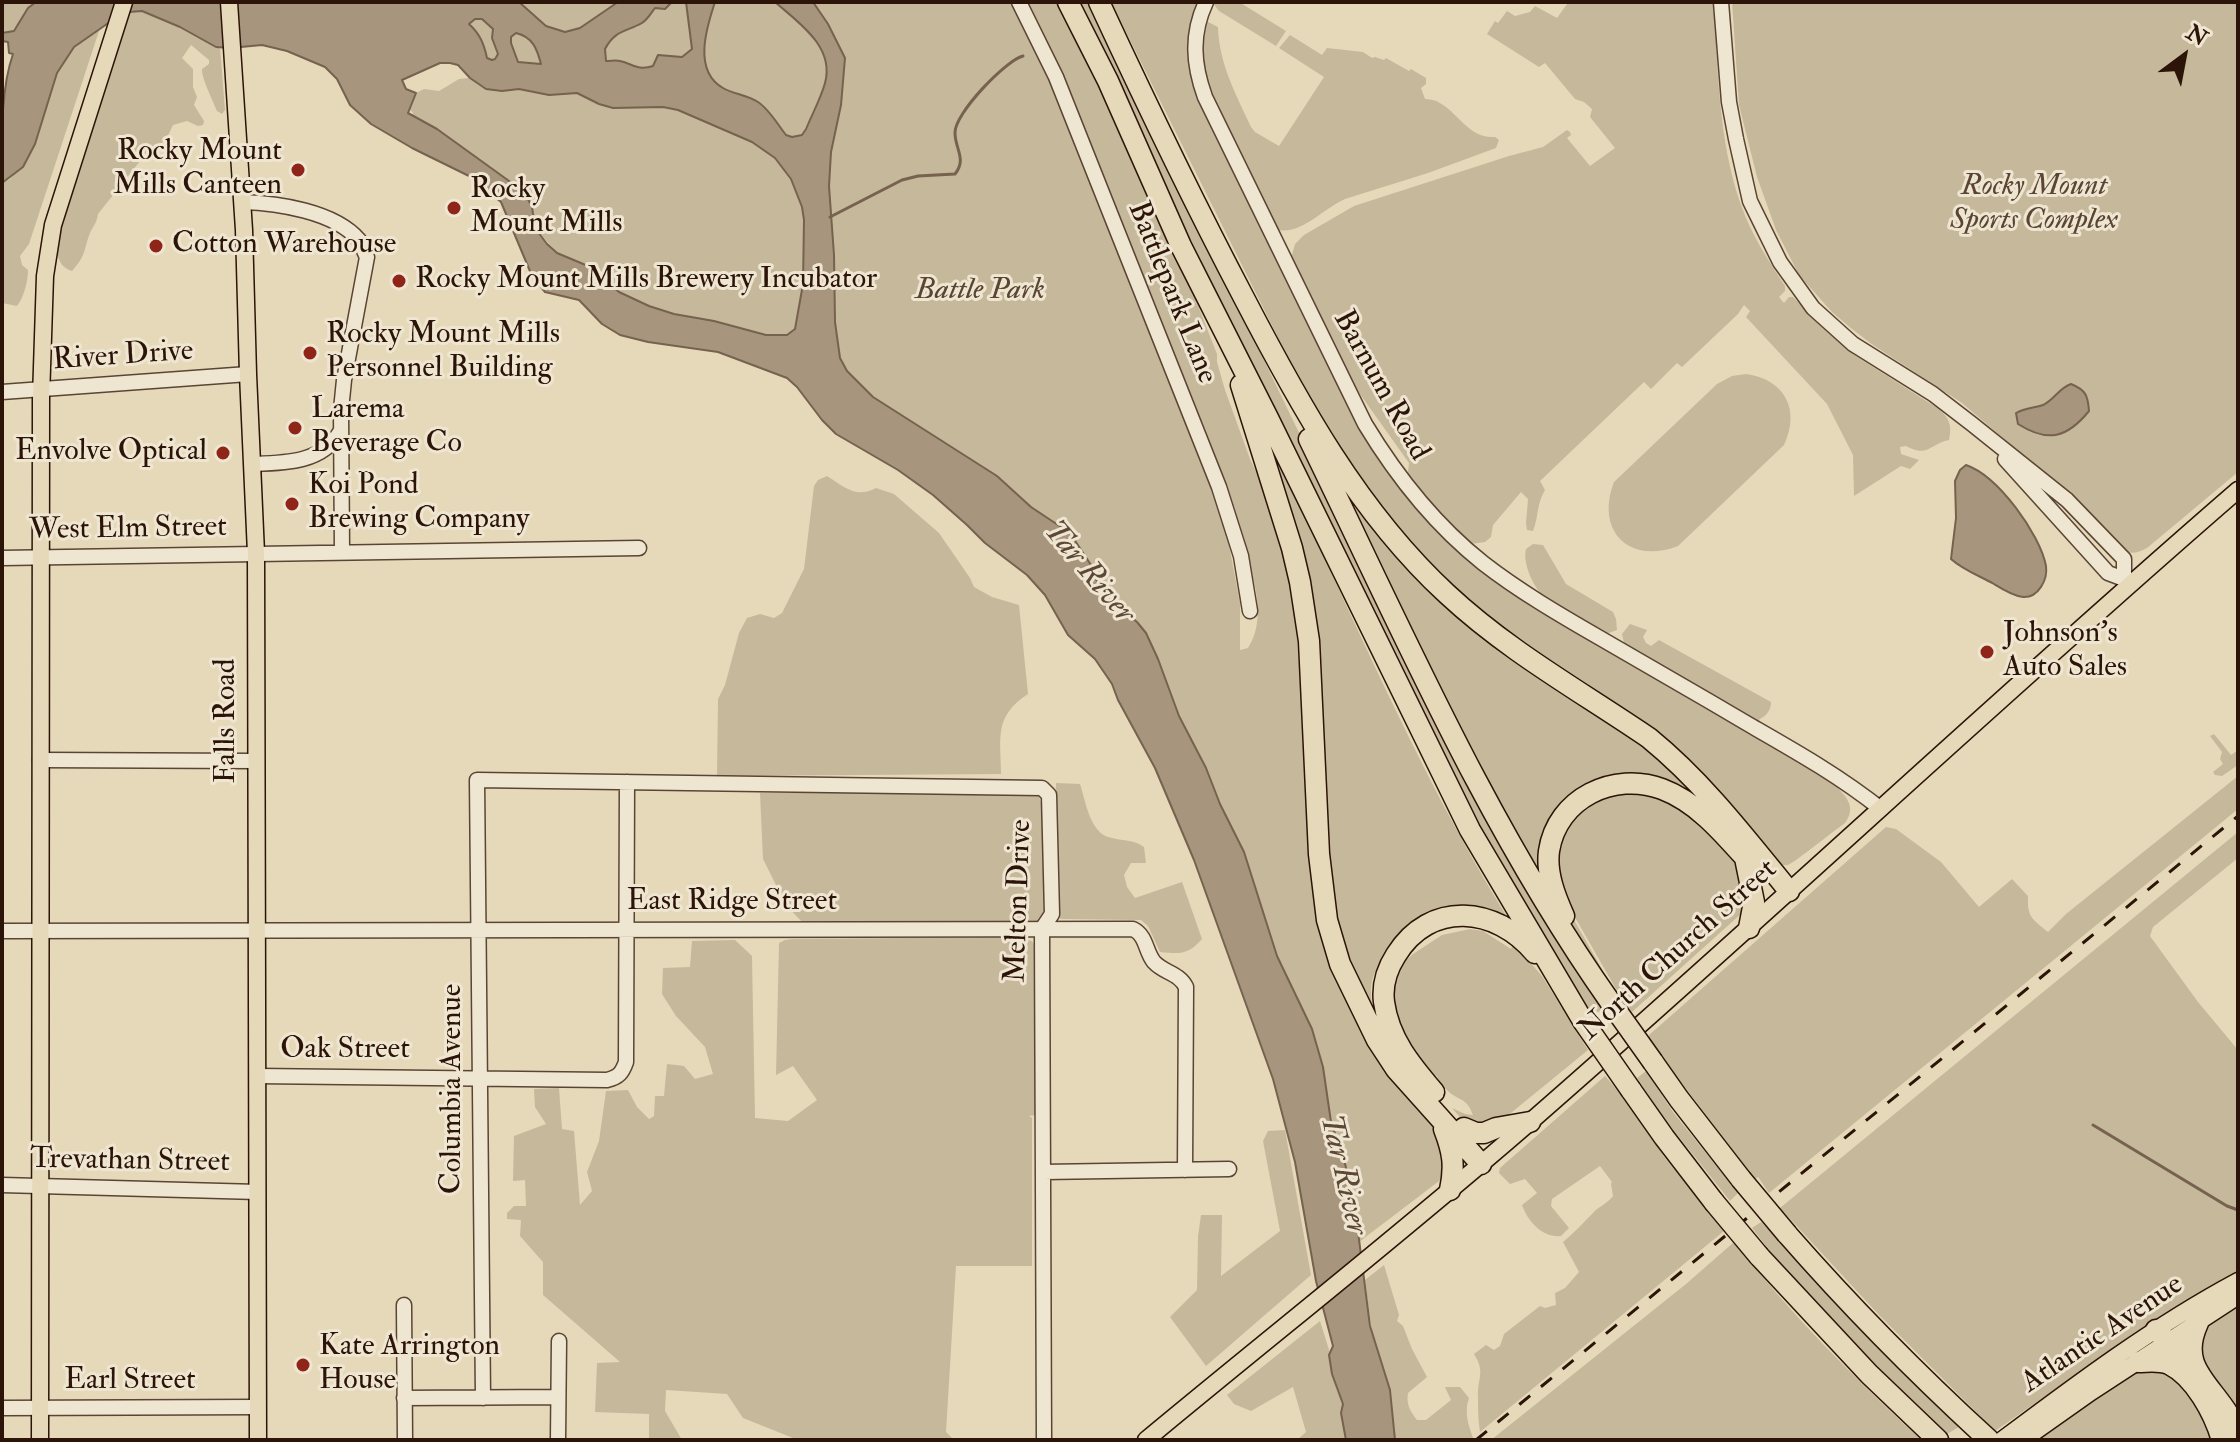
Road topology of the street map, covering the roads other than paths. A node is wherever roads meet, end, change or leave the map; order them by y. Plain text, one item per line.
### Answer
1 (124, 2) edge
2 (229, 2) edge
3 (1019, 2) edge
4 (1068, 2) edge
5 (1099, 2) edge
6 (1206, 2) edge
7 (1721, 2) edge
8 (242, 202) junction
9 (1223, 328) junction
10 (1271, 351) junction
11 (248, 374) junction
12 (41, 388) junction
13 (2, 392) edge
14 (340, 432) junction
15 (252, 464) junction
16 (2238, 490) edge
17 (639, 548) dead end
18 (342, 552) junction
19 (256, 553) junction
20 (41, 557) junction
21 (2, 558) edge
22 (2127, 581) junction
23 (1250, 611) dead end
24 (40, 760) junction
25 (256, 761) junction
26 (477, 780) joint
27 (627, 782) junction
28 (1881, 809) junction
29 (1745, 858) junction
30 (1785, 894) junction
31 (1749, 928) junction
32 (1042, 929) junction
33 (257, 930) junction
34 (479, 930) junction
35 (625, 930) junction
36 (2, 931) edge
37 (41, 931) junction
38 (1583, 964) junction
39 (1580, 1016) junction
40 (257, 1076) junction
41 (480, 1078) junction
42 (1439, 1118) junction
43 (1530, 1122) junction
44 (1464, 1128) junction
45 (1484, 1160) junction
46 (1229, 1169) dead end
47 (1185, 1170) junction
48 (1044, 1172) junction
49 (2, 1185) edge
50 (39, 1186) junction
51 (1450, 1190) junction
52 (258, 1192) junction
53 (2238, 1281) edge
54 (2238, 1296) edge
55 (404, 1305) dead end
56 (2198, 1323) junction
57 (2162, 1336) junction
58 (559, 1341) dead end
59 (2138, 1362) junction
60 (2196, 1370) junction
61 (558, 1397) junction
62 (404, 1398) junction
63 (483, 1398) junction
64 (258, 1407) junction
65 (2, 1408) edge
66 (39, 1408) junction
67 (2238, 1435) edge
68 (1937, 1439) edge
69 (40, 1440) edge
70 (258, 1440) edge
71 (405, 1440) edge
72 (558, 1440) edge
73 (1044, 1440) edge
74 (1146, 1440) edge
75 (1989, 1440) edge
76 (2002, 1440) edge
77 (2023, 1440) edge
78 (2222, 1440) edge

1 - 12 main road
2 - 8 main road, Falls Road
3 - 23 street, Battlepark Lane
4 - 9 highway
5 - 10 highway
6 - 28 street, Barnum Road
7 - 22 street
8 - 11 main road, Falls Road
8 - 14 street
9 - 39 highway
9 - 42 highway
10 - 30 highway
10 - 38 highway
11 - 12 street, River Drive
11 - 15 main road, Falls Road
12 - 13 street, River Drive
12 - 20 main road
14 - 15 street
14 - 18 street
15 - 19 main road, Falls Road
16 - 22 main road, North Church Street
17 - 18 street, West Elm Street
18 - 19 street, West Elm Street
19 - 20 street, West Elm Street
19 - 25 main road, Falls Road
20 - 21 street, West Elm Street
20 - 24 main road
22 - 28 main road, North Church Street
24 - 25 street
24 - 37 main road
25 - 33 main road, Falls Road
26 - 27 street, Melton Drive
26 - 34 street, Columbia Avenue
27 - 32 street, Melton Drive
27 - 35 street
28 - 30 main road, North Church Street
29 - 30 highway
29 - 31 highway
29 - 38 highway
30 - 31 main road, North Church Street
31 - 43 main road, North Church Street
32 - 35 street, East Ridge Street
32 - 47 street, East Ridge Street
32 - 48 street, Melton Drive
33 - 34 street, East Ridge Street
33 - 37 street, East Ridge Street
33 - 40 main road, Falls Road
34 - 35 street, East Ridge Street
34 - 41 street, Columbia Avenue
35 - 41 street, Oak Street
36 - 37 street, East Ridge Street
37 - 50 main road
38 - 75 highway, bridge
39 - 44 highway
39 - 68 highway, bridge
40 - 41 street, Oak Street
40 - 52 main road, Falls Road
41 - 63 street, Columbia Avenue
42 - 45 highway
42 - 51 highway
43 - 44 highway
43 - 45 main road, North Church Street
44 - 45 highway
45 - 51 main road, North Church Street
46 - 47 street
47 - 48 street
48 - 73 street, Melton Drive
49 - 50 street, Trevathan Street
50 - 52 street, Trevathan Street
50 - 66 main road
51 - 74 main road, North Church Street
52 - 64 main road, Falls Road
53 - 57 main road, Atlantic Avenue
54 - 56 main road, Atlantic Avenue
55 - 62 street
56 - 57 main road, Atlantic Avenue
56 - 60 highway
57 - 59 main road, Atlantic Avenue
57 - 60 highway
57 - 76 main road, Atlantic Avenue
58 - 61 street
59 - 77 main road, Atlantic Avenue
59 - 78 highway
60 - 67 highway
61 - 63 street
61 - 72 street
62 - 63 street
62 - 71 street
64 - 66 street, Earl Street
64 - 70 main road, Falls Road
65 - 66 street, Earl Street
66 - 69 main road

